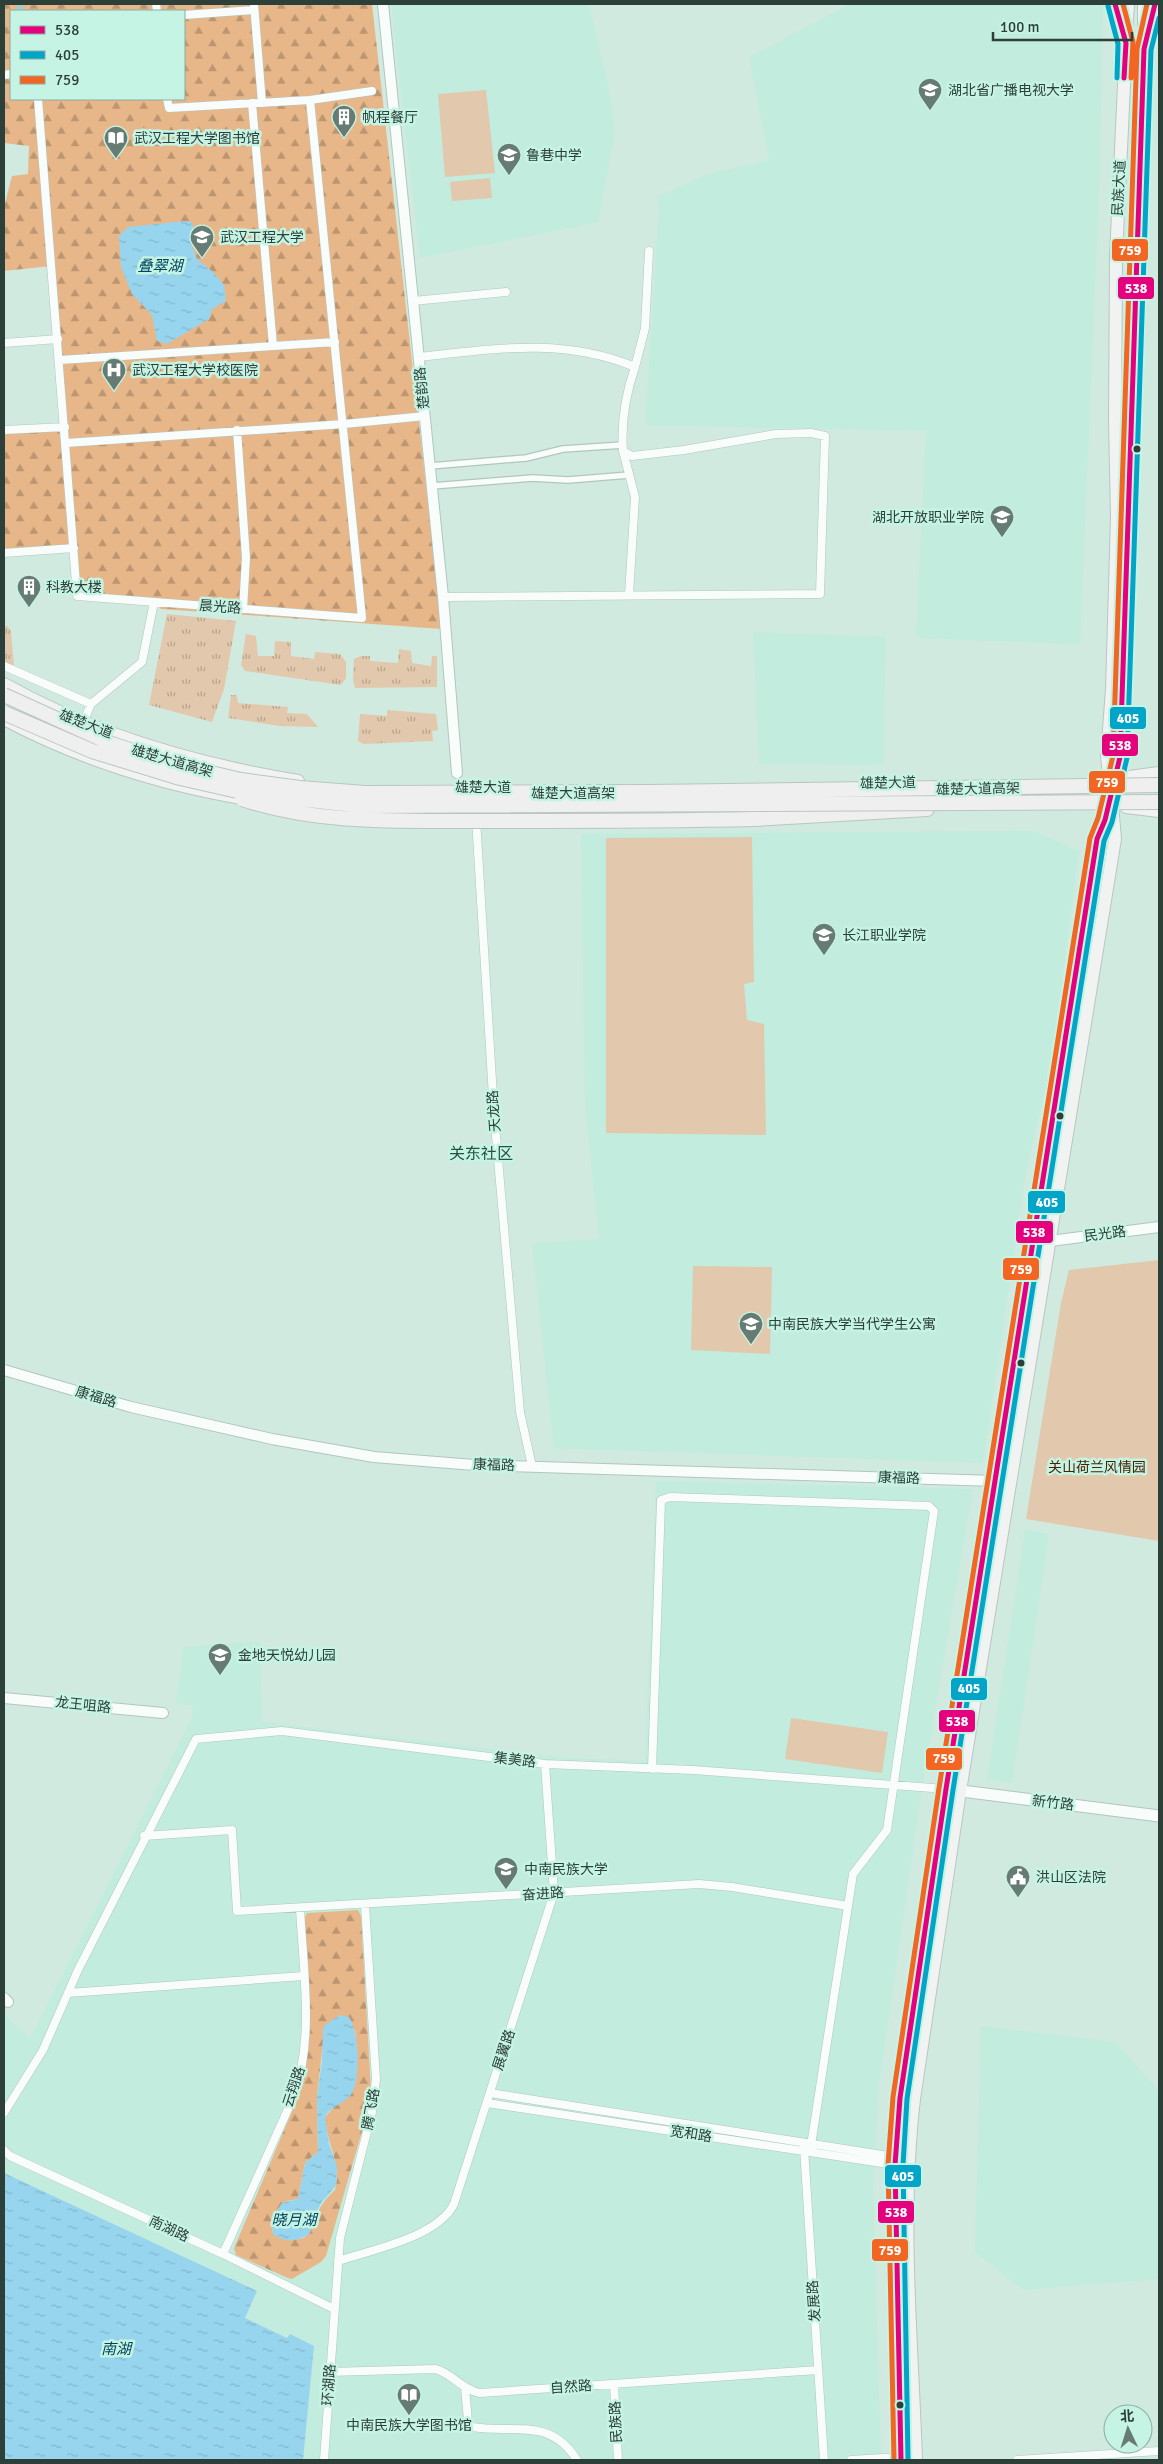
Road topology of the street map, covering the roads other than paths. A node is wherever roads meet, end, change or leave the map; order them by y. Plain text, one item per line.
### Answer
1 (383, 4) edge
2 (1115, 4) edge
3 (1128, 4) edge
4 (1144, 4) edge
5 (1155, 4) edge
6 (254, 7) edge
7 (185, 15) edge
8 (1126, 43) junction
9 (1144, 49) junction
10 (372, 92) dead end
11 (38, 100) edge
12 (168, 100) edge
13 (310, 100) junction
14 (252, 103) junction
15 (262, 103) junction
16 (649, 251) dead end
17 (506, 292) dead end
18 (413, 301) junction
19 (58, 339) junction
20 (335, 342) junction
21 (4, 343) edge
22 (273, 346) junction
23 (419, 357) junction
24 (60, 360) junction
25 (635, 367) junction
26 (425, 416) junction
27 (344, 424) junction
28 (65, 427) junction
29 (4, 430) edge
30 (237, 430) junction
31 (66, 443) junction
32 (623, 448) junction
33 (430, 466) junction
34 (629, 475) junction
35 (432, 486) junction
36 (74, 548) junction
37 (4, 553) edge
38 (629, 595) junction
39 (443, 597) junction
40 (154, 602) junction
41 (243, 609) junction
42 (4, 666) edge
43 (4, 684) edge
44 (4, 695) edge
45 (91, 704) junction
46 (4, 713) edge
47 (67, 716) junction
48 (85, 718) dead end
49 (4, 719) edge
50 (54, 743) junction
51 (457, 773) dead end
52 (1159, 773) edge
53 (180, 778) junction
54 (1112, 780) junction
55 (1159, 785) edge
56 (1111, 802) junction
57 (1159, 802) edge
58 (927, 810) junction
59 (1159, 810) edge
60 (476, 813) junction
61 (1159, 1228) edge
62 (1050, 1241) junction
63 (4, 1370) edge
64 (532, 1466) junction
65 (996, 1481) junction
66 (4, 1698) edge
67 (163, 1713) dead end
68 (545, 1764) junction
69 (652, 1769) junction
70 (893, 1785) junction
71 (946, 1789) junction
72 (960, 1791) junction
73 (1159, 1816) edge
74 (144, 1836) junction
75 (554, 1893) junction
76 (365, 1905) junction
77 (848, 1906) junction
78 (300, 1908) junction
79 (304, 1976) junction
80 (68, 1993) junction
81 (490, 2093) junction
82 (487, 2103) junction
83 (4, 2113) edge
84 (808, 2147) junction
85 (4, 2150) edge
86 (895, 2161) junction
87 (224, 2254) junction
88 (338, 2261) junction
89 (334, 2309) junction
90 (818, 2370) junction
91 (329, 2372) junction
92 (614, 2384) junction
93 (465, 2388) junction
94 (1159, 2451) edge
95 (901, 2458) edge
96 (916, 2458) edge
97 (324, 2460) edge
98 (577, 2460) edge
99 (618, 2460) edge
100 (824, 2460) edge
101 (851, 2460) edge
102 (1017, 2460) edge

1 - 18 street, 楚韵路
2 - 8 main road, 民族大道
3 - 8 main road
4 - 9 main road
5 - 9 main road, 民族大道
6 - 7 street
6 - 15 street
8 - 54 main road, 民族大道
9 - 54 main road, 民族大道
10 - 13 street
11 - 19 street
12 - 14 street
13 - 15 street
13 - 20 street
14 - 15 street
14 - 22 street
16 - 25 street
17 - 18 street
18 - 23 street, 楚韵路
19 - 21 street
19 - 24 street
20 - 22 street
20 - 27 street
22 - 24 street
23 - 25 street
23 - 26 street, 楚韵路
24 - 28 street
25 - 32 street
26 - 27 street
26 - 33 street, 楚韵路
27 - 30 street
27 - 41 street, 晨光路
28 - 29 street
28 - 31 street
30 - 31 street
30 - 41 street
31 - 36 street
32 - 33 street
32 - 34 street
32 - 38 street
33 - 35 street, 楚韵路
34 - 35 street
34 - 38 street
35 - 39 street, 楚韵路
36 - 37 street
36 - 40 street, 晨光路
38 - 39 street
39 - 51 street, 楚韵路
40 - 41 street, 晨光路
40 - 45 street
42 - 45 street
43 - 47 main road, 雄楚大道
44 - 55 highway, 雄楚大道高架, bridge
45 - 48 street
46 - 53 highway, 雄楚大道高架, bridge
47 - 50 main road
47 - 54 main road, 雄楚大道
49 - 50 main road, 雄楚大道
50 - 60 main road, 雄楚大道
52 - 54 main road, 雄楚大道
53 - 57 highway, 雄楚大道高架, bridge
53 - 58 highway, bridge
54 - 56 main road, 民族大道
56 - 58 main road, 雄楚大道
56 - 59 main road, 雄楚大道
56 - 62 main road, 民族大道
56 - 65 main road, 民族大道
58 - 60 main road, 雄楚大道
60 - 64 street, 天龙路
61 - 62 street, 民光路
62 - 72 main road, 民族大道
63 - 64 street, 康福路
64 - 65 street, 康福路
65 - 71 main road, 民族大道
66 - 67 street, 龙王咀路
68 - 69 street, 集美路
68 - 74 street, 集美路
68 - 75 street, 展翼路
69 - 70 street, 集美路
69 - 70 street, 发展路
70 - 71 street, 集美路
70 - 77 street, 发展路
71 - 72 main road, 新竹路
71 - 86 main road, 民族大道
72 - 73 main road, 新竹路
72 - 96 main road, 民族大道
74 - 78 street, 奋进路
74 - 80 street
75 - 76 street, 奋进路
75 - 77 street, 奋进路
75 - 81 street, 展翼路
76 - 78 street, 奋进路
76 - 88 street, 腾飞路
77 - 84 street, 发展路
78 - 79 street, 云翔路
79 - 80 street
79 - 87 street, 云翔路
80 - 83 street
81 - 82 street, 展翼路
81 - 84 street, 宽和路
82 - 84 street, 宽和路
82 - 88 street, 展翼路
84 - 86 street, 宽和路
84 - 90 street, 发展路
85 - 87 street, 南湖路
86 - 95 main road, 民族大道
87 - 89 street, 南湖路
88 - 89 street, 腾飞路
89 - 91 street, 环湖路
90 - 92 street, 自然路
90 - 100 street, 发展路
91 - 93 street, 自然路
91 - 97 street, 环湖路
92 - 93 street, 自然路
92 - 99 street, 民族路
93 - 98 street
94 - 102 street
95 - 96 street
95 - 101 street

